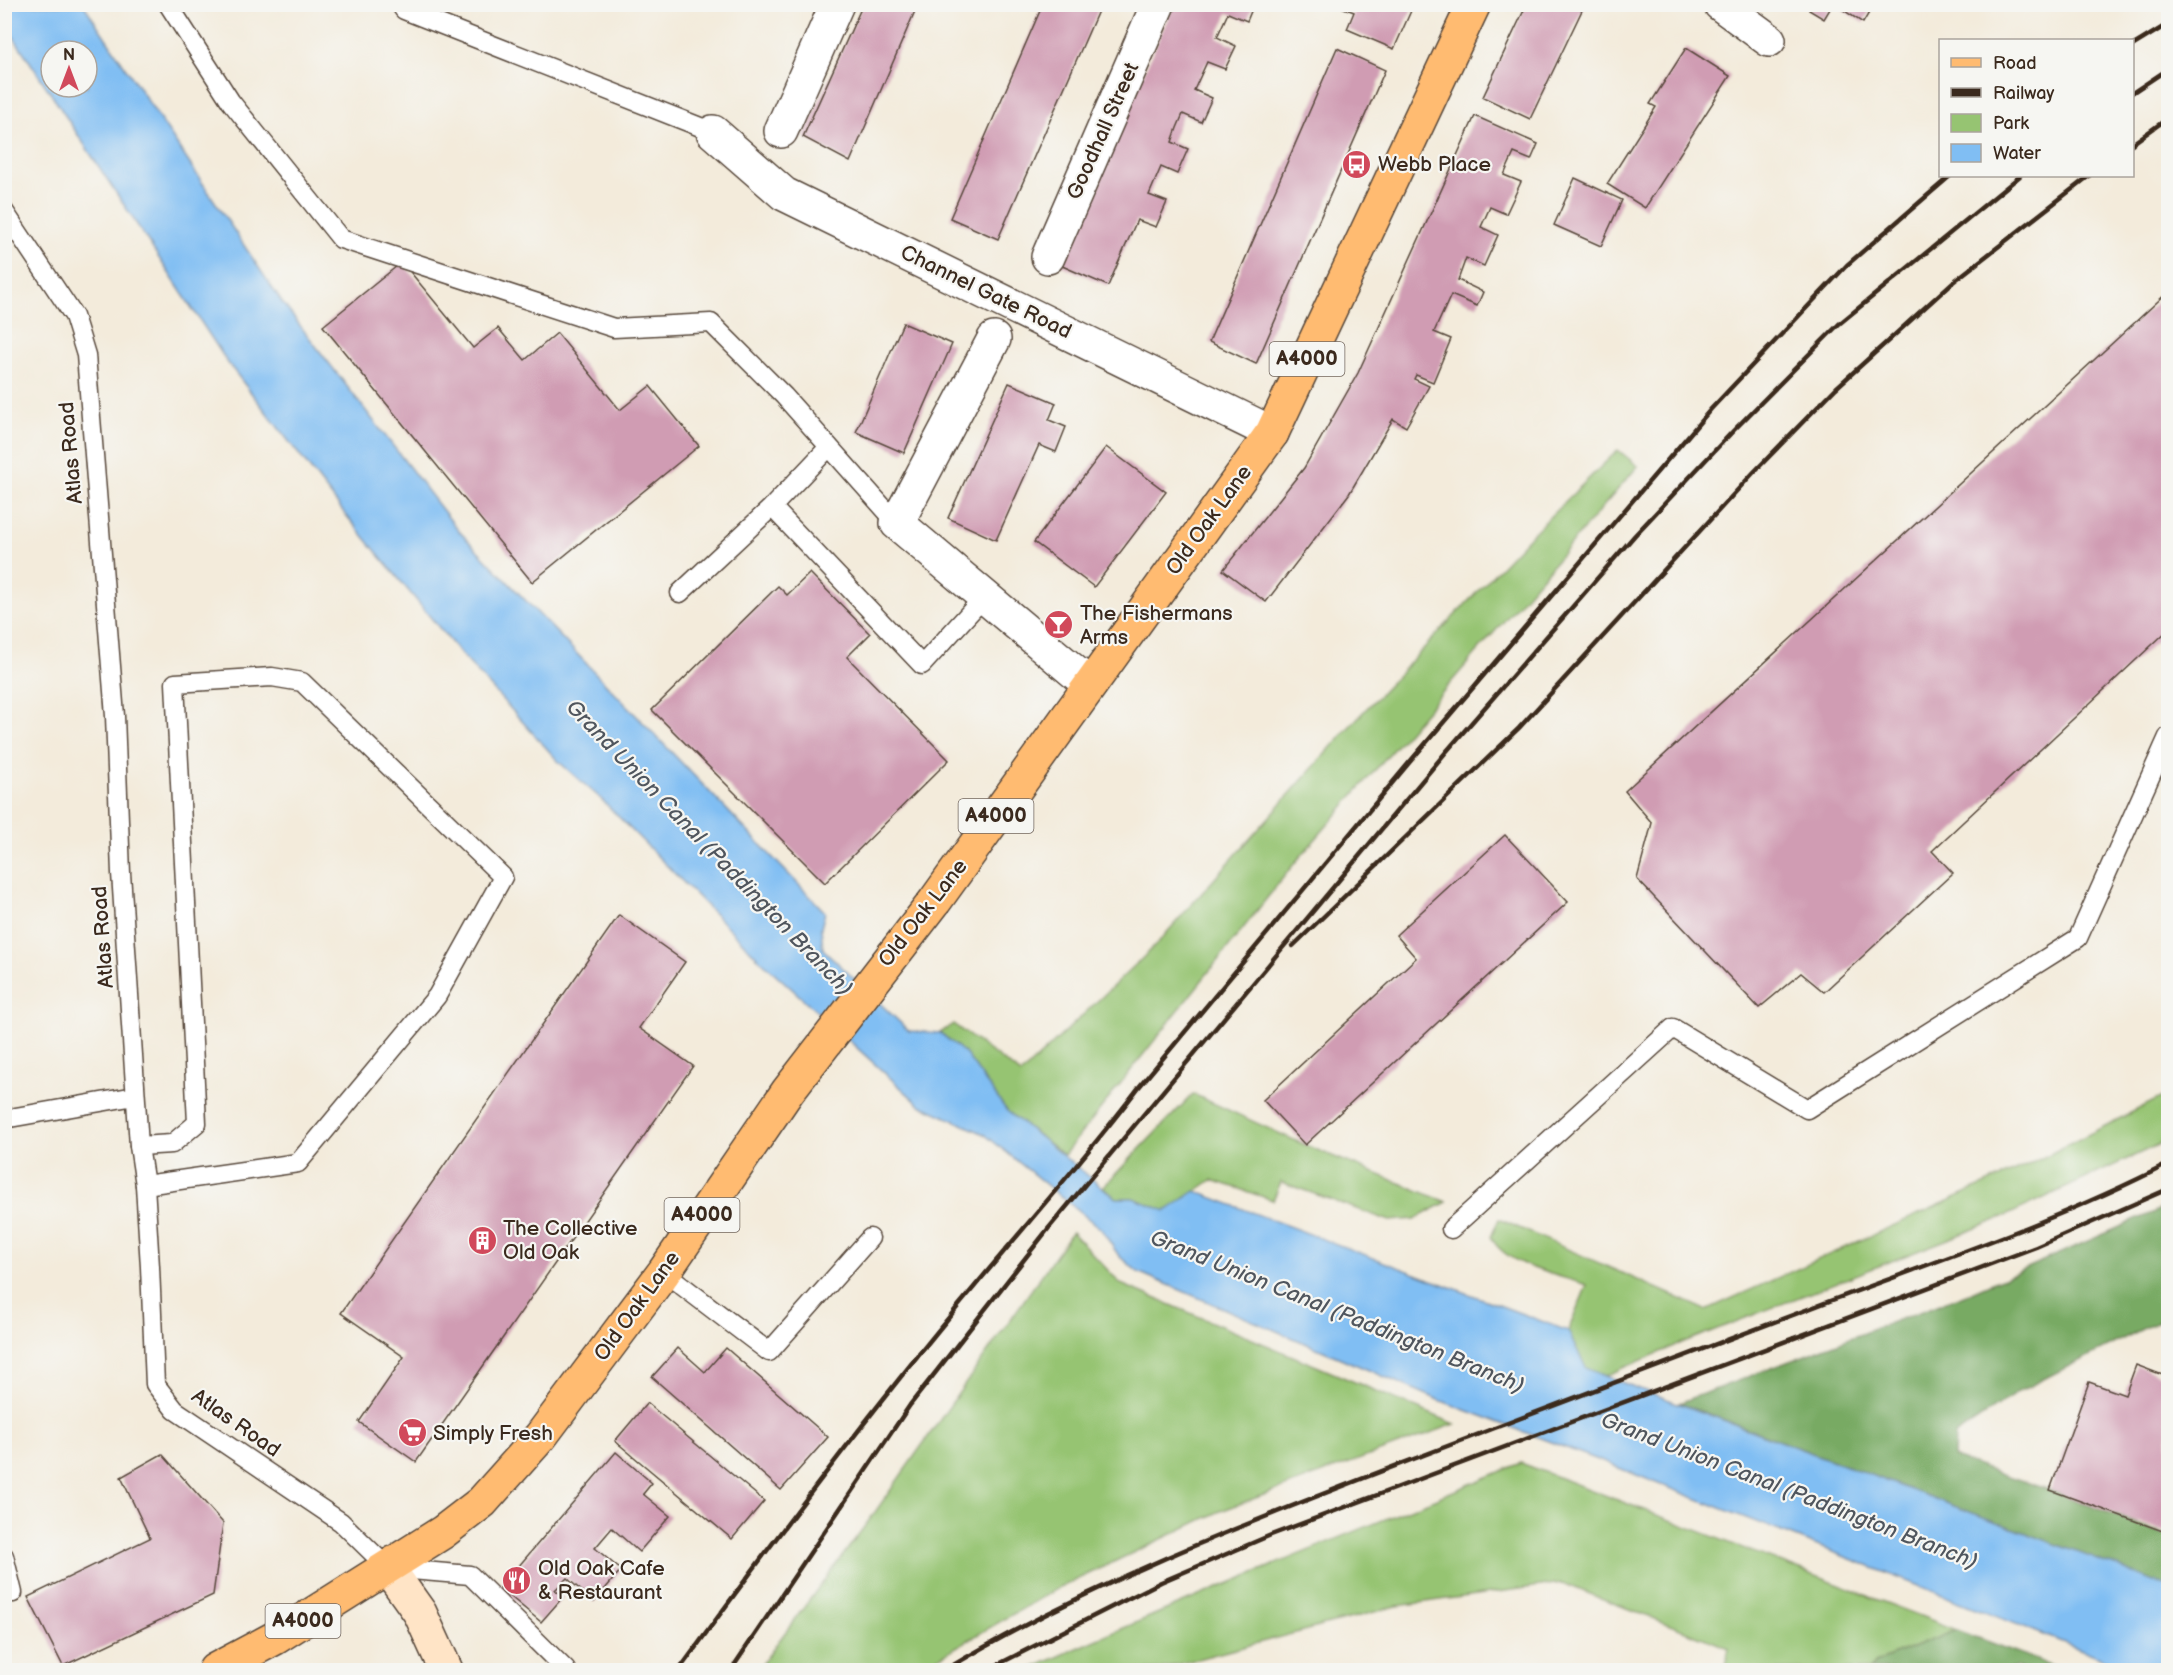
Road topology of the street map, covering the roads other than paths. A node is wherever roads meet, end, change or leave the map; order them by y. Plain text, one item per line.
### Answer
1 (168, 4) edge
2 (400, 4) edge
3 (837, 4) edge
4 (1158, 4) edge
5 (1474, 4) edge
6 (1720, 4) edge
7 (1770, 40) dead end
8 (781, 131) dead end
9 (713, 132) joint
10 (4, 211) edge
11 (1047, 257) dead end
12 (994, 339) dead end
13 (1272, 433) junction
14 (829, 447) junction
15 (772, 507) junction
16 (897, 523) junction
17 (680, 593) dead end
18 (985, 597) junction
19 (1090, 685) junction
20 (2169, 737) edge
21 (135, 1096) junction
22 (4, 1119) edge
23 (139, 1146) junction
24 (145, 1185) junction
25 (1451, 1229) dead end
26 (870, 1238) dead end
27 (664, 1272) junction
28 (4, 1556) edge
29 (388, 1568) junction
30 (13, 1593) dead end
31 (215, 1671) edge
32 (446, 1671) edge
33 (566, 1671) edge

1 - 14 lane
2 - 9 lane
3 - 8 street
4 - 11 street, Goodhall Street
5 - 13 main road, Old Oak Lane / A4000
6 - 7 street
9 - 13 street, Channel Gate Road
10 - 21 lane, Atlas Road
12 - 16 street
13 - 19 main road, Old Oak Lane / A4000
14 - 15 lane
14 - 16 lane
15 - 17 lane
15 - 18 lane
16 - 18 street
18 - 19 street
19 - 27 main road, Old Oak Lane / A4000
20 - 25 lane
21 - 22 lane
21 - 23 lane, Atlas Road
23 - 24 lane, Atlas Road
23 - 24 lane
24 - 29 lane, Atlas Road
26 - 27 lane
27 - 29 main road, Old Oak Lane / A4000
28 - 30 lane
29 - 31 main road, A4000
29 - 32 street
29 - 33 lane

